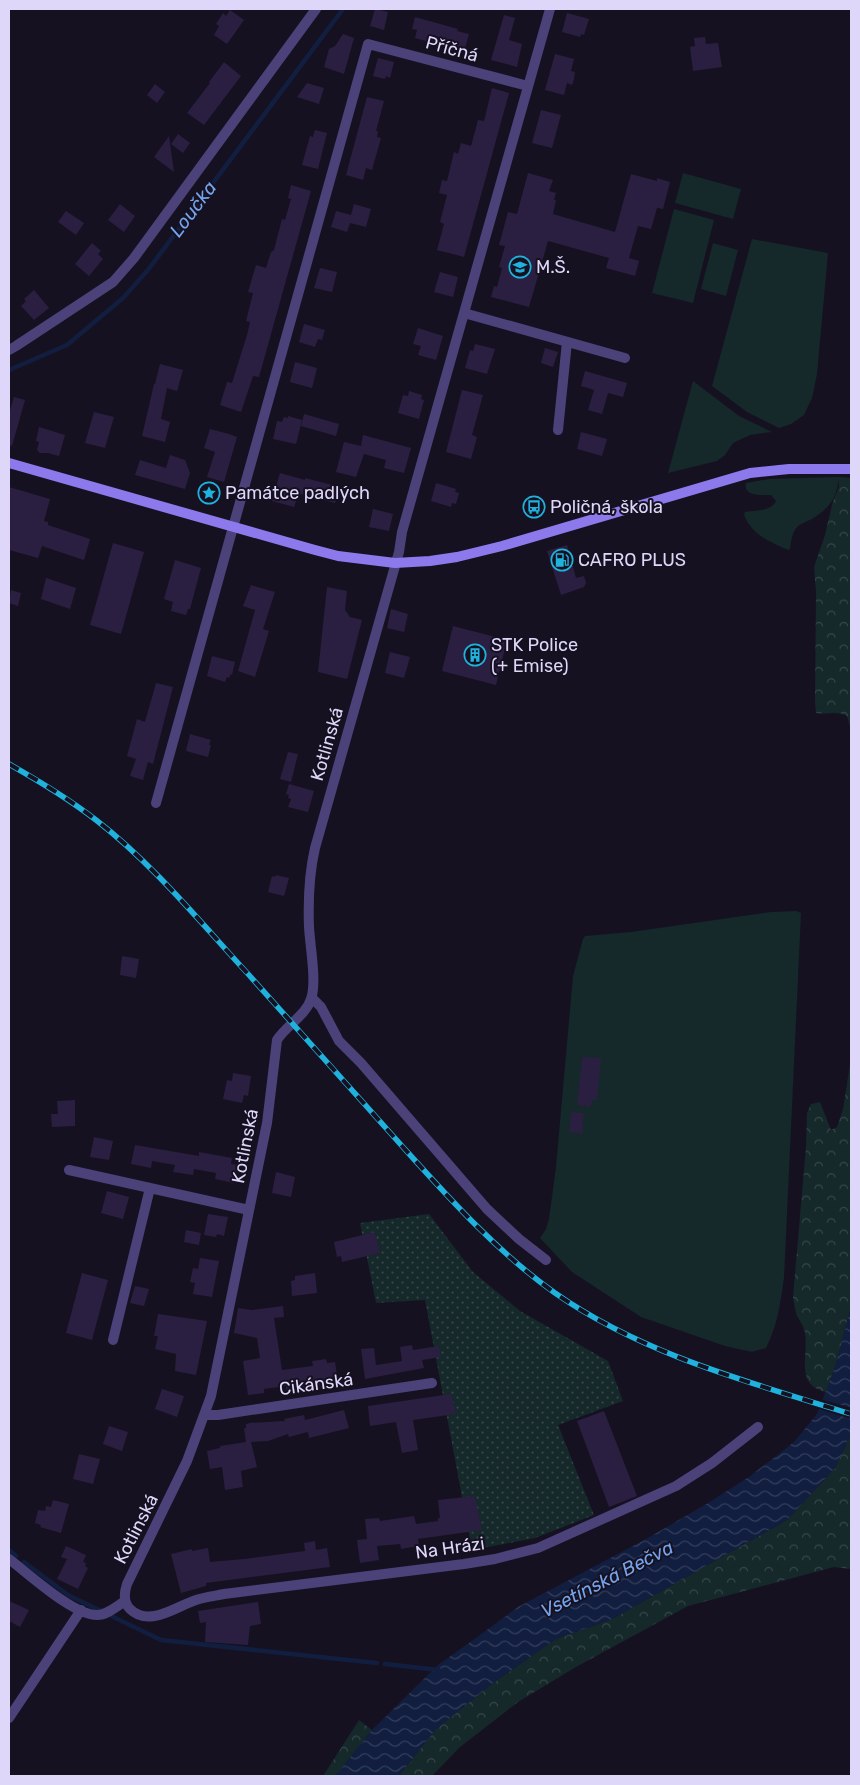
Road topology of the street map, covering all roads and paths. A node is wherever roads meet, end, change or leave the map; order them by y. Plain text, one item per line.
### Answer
1 (316, 9) edge
2 (550, 9) edge
3 (528, 86) junction
4 (464, 314) junction
5 (567, 342) junction
6 (9, 350) edge
7 (624, 358) dead end
8 (558, 430) dead end
9 (9, 463) edge
10 (849, 469) edge
11 (233, 527) junction
12 (395, 563) junction
13 (156, 803) dead end
14 (312, 998) junction
15 (69, 1170) dead end
16 (150, 1188) junction
17 (249, 1210) junction
18 (546, 1260) dead end
19 (113, 1340) dead end
20 (432, 1383) dead end
21 (205, 1415) junction
22 (758, 1427) dead end
23 (9, 1559) edge
24 (125, 1601) junction
25 (81, 1610) junction
26 (9, 1718) edge

1 - 6 street
2 - 3 street, Kotlinská
3 - 4 street, Kotlinská
3 - 11 street, Příčná
4 - 5 street
4 - 12 street, Kotlinská
5 - 7 street
5 - 8 street
9 - 11 main road
10 - 12 main road
11 - 12 main road
11 - 13 street
12 - 14 street, Kotlinská
14 - 17 street, Kotlinská
14 - 18 street
15 - 16 street
16 - 17 street
16 - 19 street
17 - 21 street, Kotlinská
20 - 21 street, Cikánská
21 - 24 street, Kotlinská
22 - 24 street, Na Hrázi
23 - 25 street
24 - 25 street
25 - 26 street

